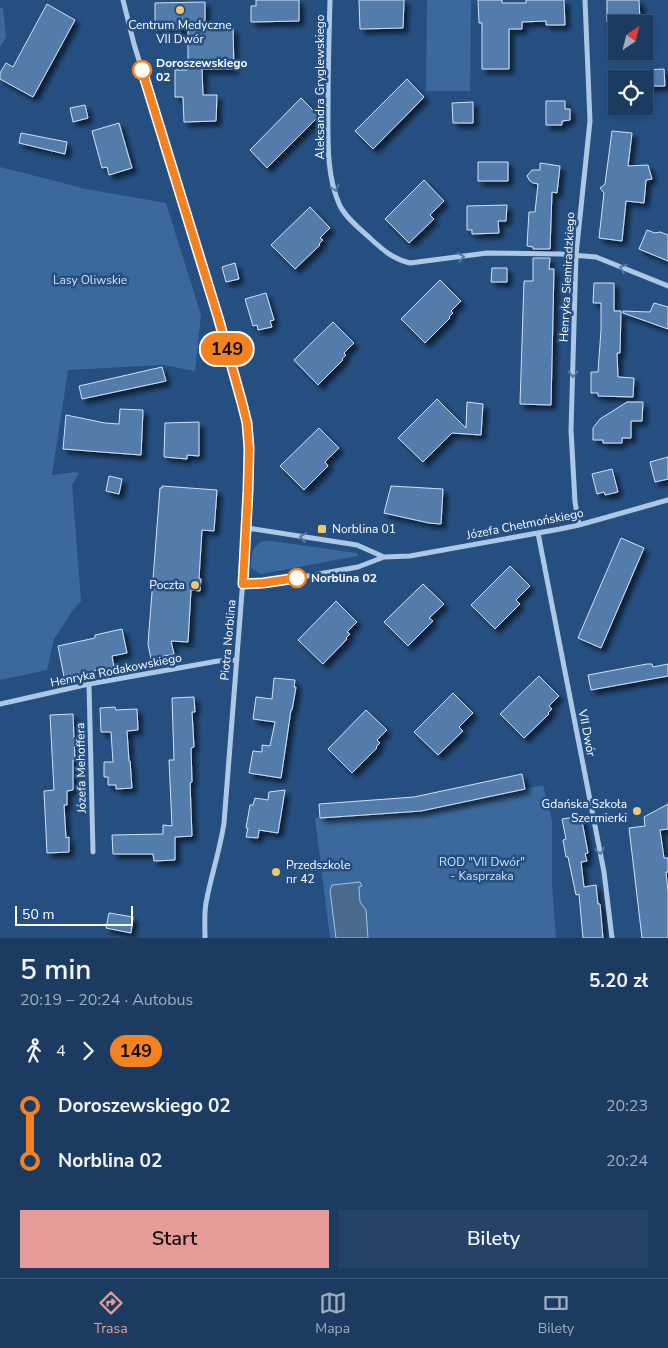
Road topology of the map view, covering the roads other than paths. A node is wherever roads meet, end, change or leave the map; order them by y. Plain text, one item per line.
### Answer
1 (123, 0) edge
2 (330, 0) edge
3 (585, 0) edge
4 (576, 255) junction
5 (668, 286) edge
6 (668, 500) edge
7 (579, 525) junction
8 (247, 528) junction
9 (538, 533) junction
10 (384, 557) junction
11 (243, 584) junction
12 (236, 660) junction
13 (89, 684) junction
14 (0, 704) edge
15 (93, 852) dead end
16 (205, 938) edge
17 (612, 938) edge

1 - 8 street, Piotra Norblina
2 -> 4 street, Aleksandra Gryglewskiego
3 - 4 street, Henryka Siemiradzkiego
5 -> 4 street, Aleksandra Gryglewskiego
4 -> 7 street, Henryka Siemiradzkiego
6 - 7 street, Józefa Chełmońskiego
7 - 9 street, Józefa Chełmońskiego
10 -> 8 street, Józefa Chełmońskiego
8 - 11 street, Piotra Norblina
9 - 10 street, Józefa Chełmońskiego
9 -> 17 street, VII Dwór
10 - 11 street, Józefa Chełmońskiego
11 - 12 street, Piotra Norblina
12 - 13 street, Henryka Rodakowskiego
12 - 16 street, Piotra Norblina
13 - 14 street, Henryka Rodakowskiego
13 - 15 street, Józefa Mehoffera

